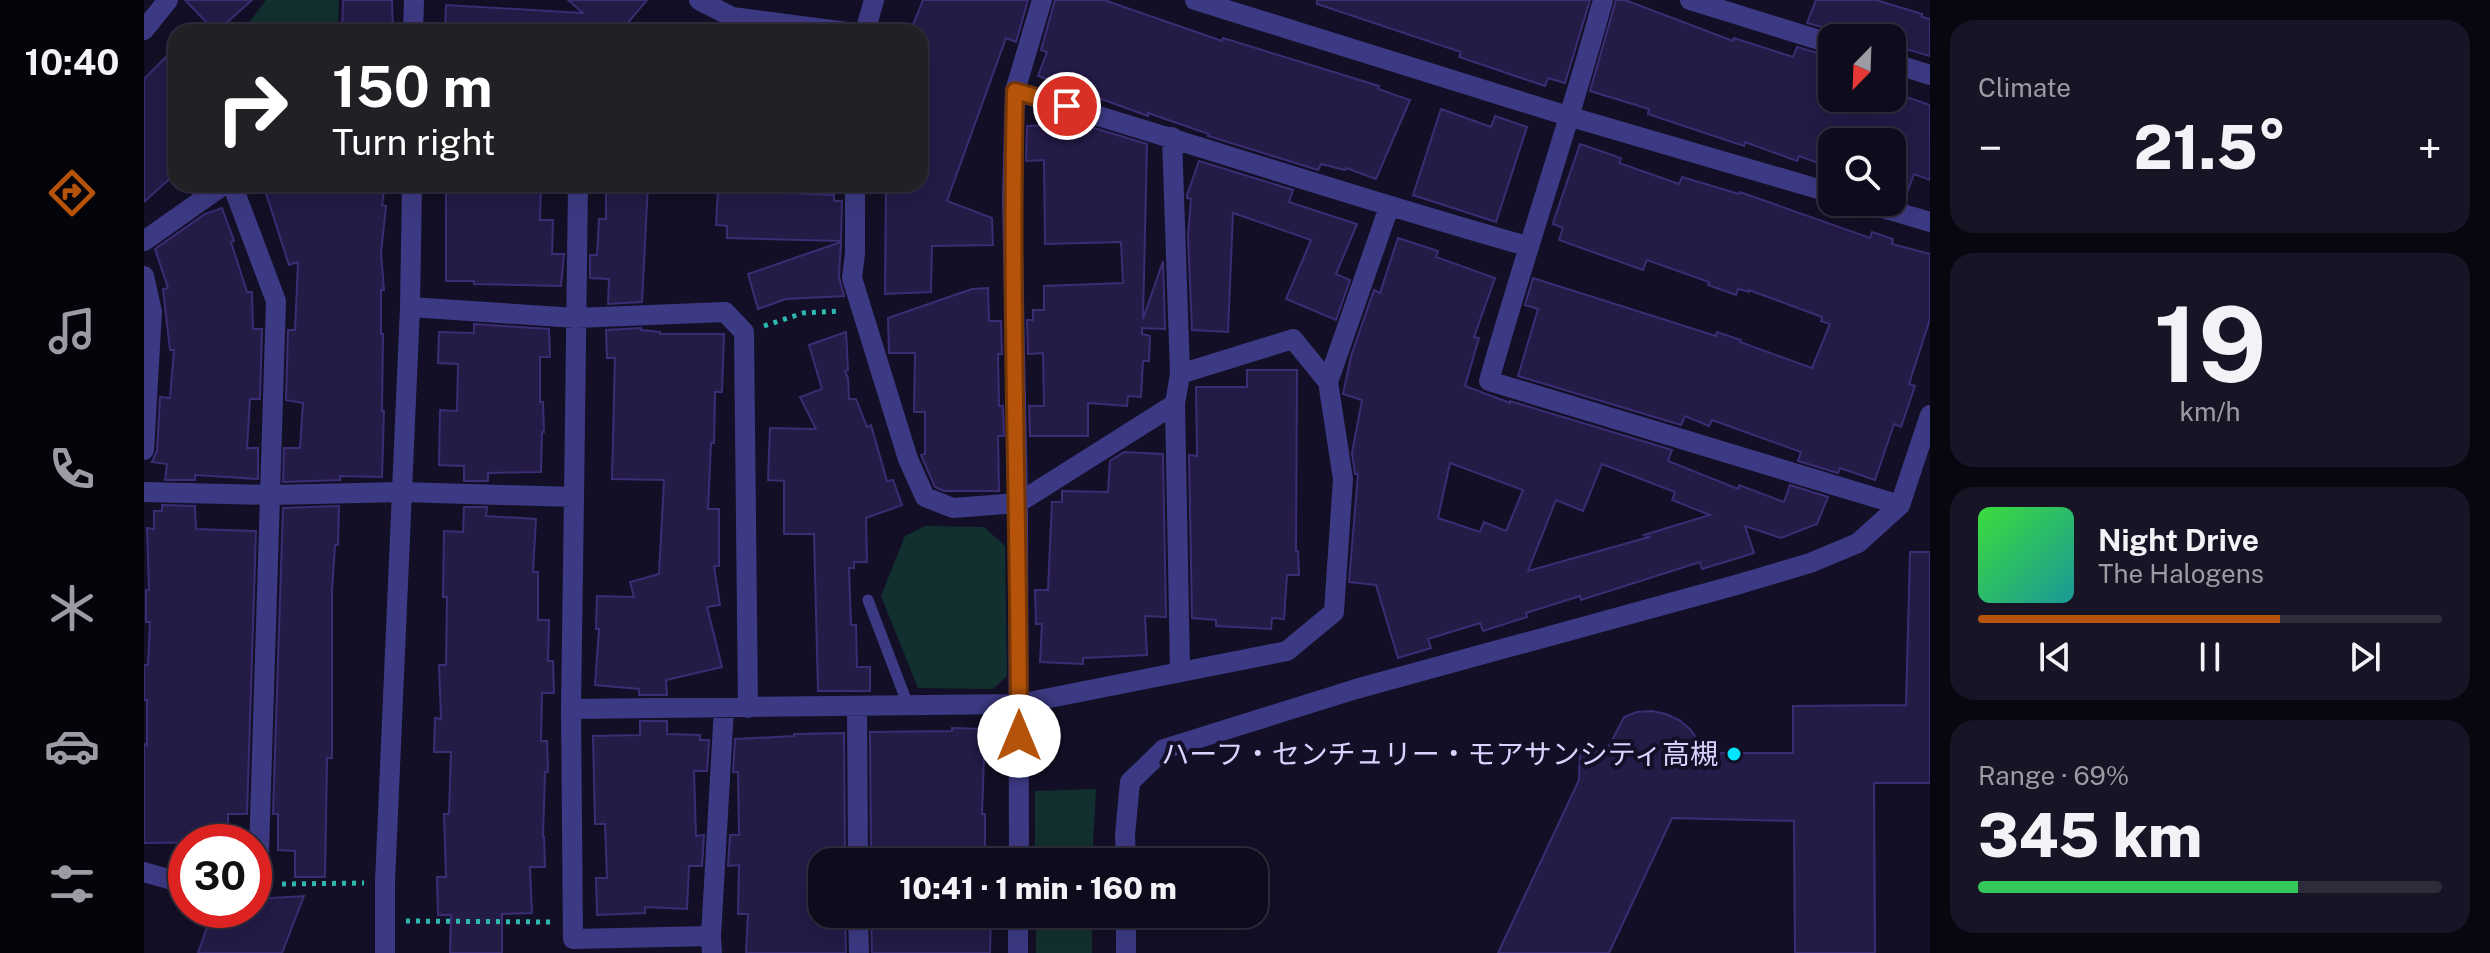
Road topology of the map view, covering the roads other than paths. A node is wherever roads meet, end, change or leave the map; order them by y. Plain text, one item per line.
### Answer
1 (168, 0) edge
2 (414, 0) edge
3 (699, 0) edge
4 (874, 0) edge
5 (1042, 0) edge
6 (1195, 0) edge
7 (1603, 0) edge
8 (1690, 0) edge
9 (413, 24) edge
10 (786, 24) edge
11 (867, 24) edge
12 (144, 30) edge
13 (1818, 40) edge
14 (1906, 67) edge
15 (1930, 75) edge
16 (1015, 91) junction
17 (1571, 117) junction
18 (1172, 137) junction
19 (1818, 189) edge
20 (214, 192) edge
21 (235, 192) edge
22 (412, 192) edge
23 (578, 192) edge
24 (855, 192) edge
25 (1389, 207) junction
26 (1906, 215) edge
27 (1930, 222) edge
28 (144, 241) edge
29 (1527, 246) junction
30 (144, 276) edge
31 (410, 307) junction
32 (576, 318) junction
33 (1180, 374) junction
34 (1328, 382) junction
35 (1175, 404) junction
36 (1930, 415) edge
37 (1926, 440) edge
38 (144, 450) edge
39 (144, 492) edge
40 (402, 492) junction
41 (270, 495) junction
42 (574, 497) junction
43 (1018, 503) junction
44 (1900, 505) junction
45 (868, 600) dead end
46 (1180, 671) junction
47 (1019, 704) junction
48 (908, 705) junction
49 (857, 706) junction
50 (724, 708) junction
51 (748, 708) junction
52 (571, 709) junction
53 (258, 824) edge
54 (858, 848) edge
55 (1019, 848) edge
56 (1125, 848) edge
57 (144, 872) edge
58 (168, 879) edge
59 (858, 928) edge
60 (1018, 928) edge
61 (1126, 928) edge
62 (711, 944) edge
63 (385, 953) edge
64 (859, 953) edge
65 (1018, 953) edge
66 (1126, 953) edge

1 - 12 street
2 - 9 street
3 - 10 street
4 - 11 street
5 - 16 street
6 - 17 street
7 - 17 street
8 - 13 street
14 - 15 street
16 - 18 street
16 - 43 street
17 - 19 street
17 - 29 street
18 - 25 street
18 - 33 street
20 - 28 street
21 - 41 street
22 - 31 street
23 - 32 street
24 - 43 street
25 - 29 street
25 - 34 street
26 - 27 street
29 - 44 street
30 - 38 street
31 - 32 street
31 - 40 street
32 - 42 street
32 - 51 street
33 - 34 street
33 - 35 street
34 - 46 street
35 - 43 street
35 - 46 street
36 - 37 street
37 - 44 street
39 - 41 street
40 - 41 street
40 - 42 street
40 - 63 street
41 - 53 street
42 - 52 street
43 - 47 street
44 - 56 street
45 - 48 lane
46 - 47 street
47 - 48 street
47 - 55 street
48 - 49 street
49 - 51 street
49 - 54 street
50 - 51 street
50 - 52 street
50 - 62 street
52 - 62 street
57 - 58 street
59 - 64 street
60 - 65 street
61 - 66 street

